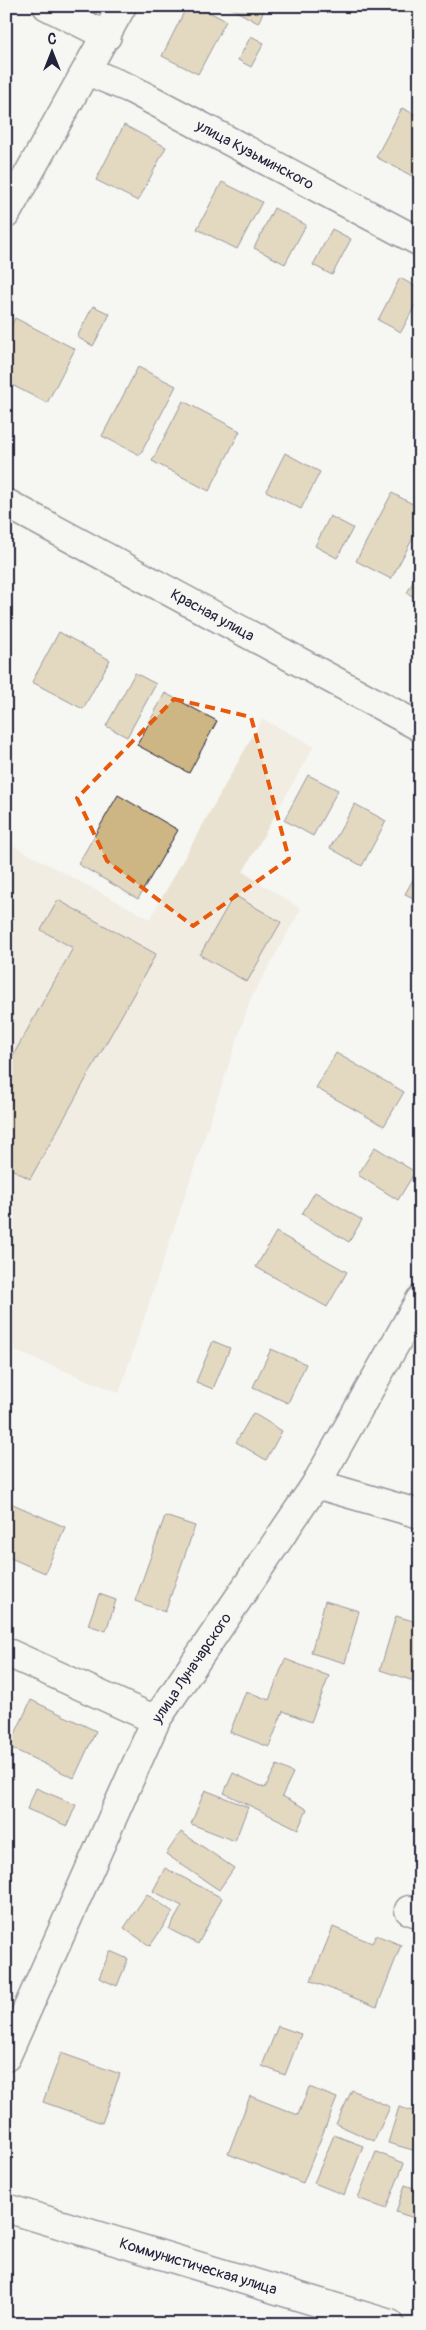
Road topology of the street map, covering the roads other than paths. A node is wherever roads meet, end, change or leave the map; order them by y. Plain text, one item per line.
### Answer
1 (47, 6) edge
2 (122, 6) edge
3 (107, 36) junction
4 (87, 71) junction
5 (6, 214) edge
6 (420, 242) edge
7 (6, 503) edge
8 (420, 727) edge
9 (420, 1300) edge
10 (316, 1484) junction
11 (420, 1514) edge
12 (6, 1652) edge
13 (156, 1720) junction
14 (6, 2057) edge
15 (6, 2208) edge
16 (390, 2324) edge

1 - 3 street
2 - 3 street
3 - 4 street
4 - 5 street
4 - 6 street, улица Кузьминского
7 - 8 street, Красная улица
9 - 10 street, улица Луначарского
10 - 11 street
10 - 13 street, улица Луначарского
12 - 13 street
13 - 14 street, улица Луначарского
15 - 16 street, Коммунистическая улица

